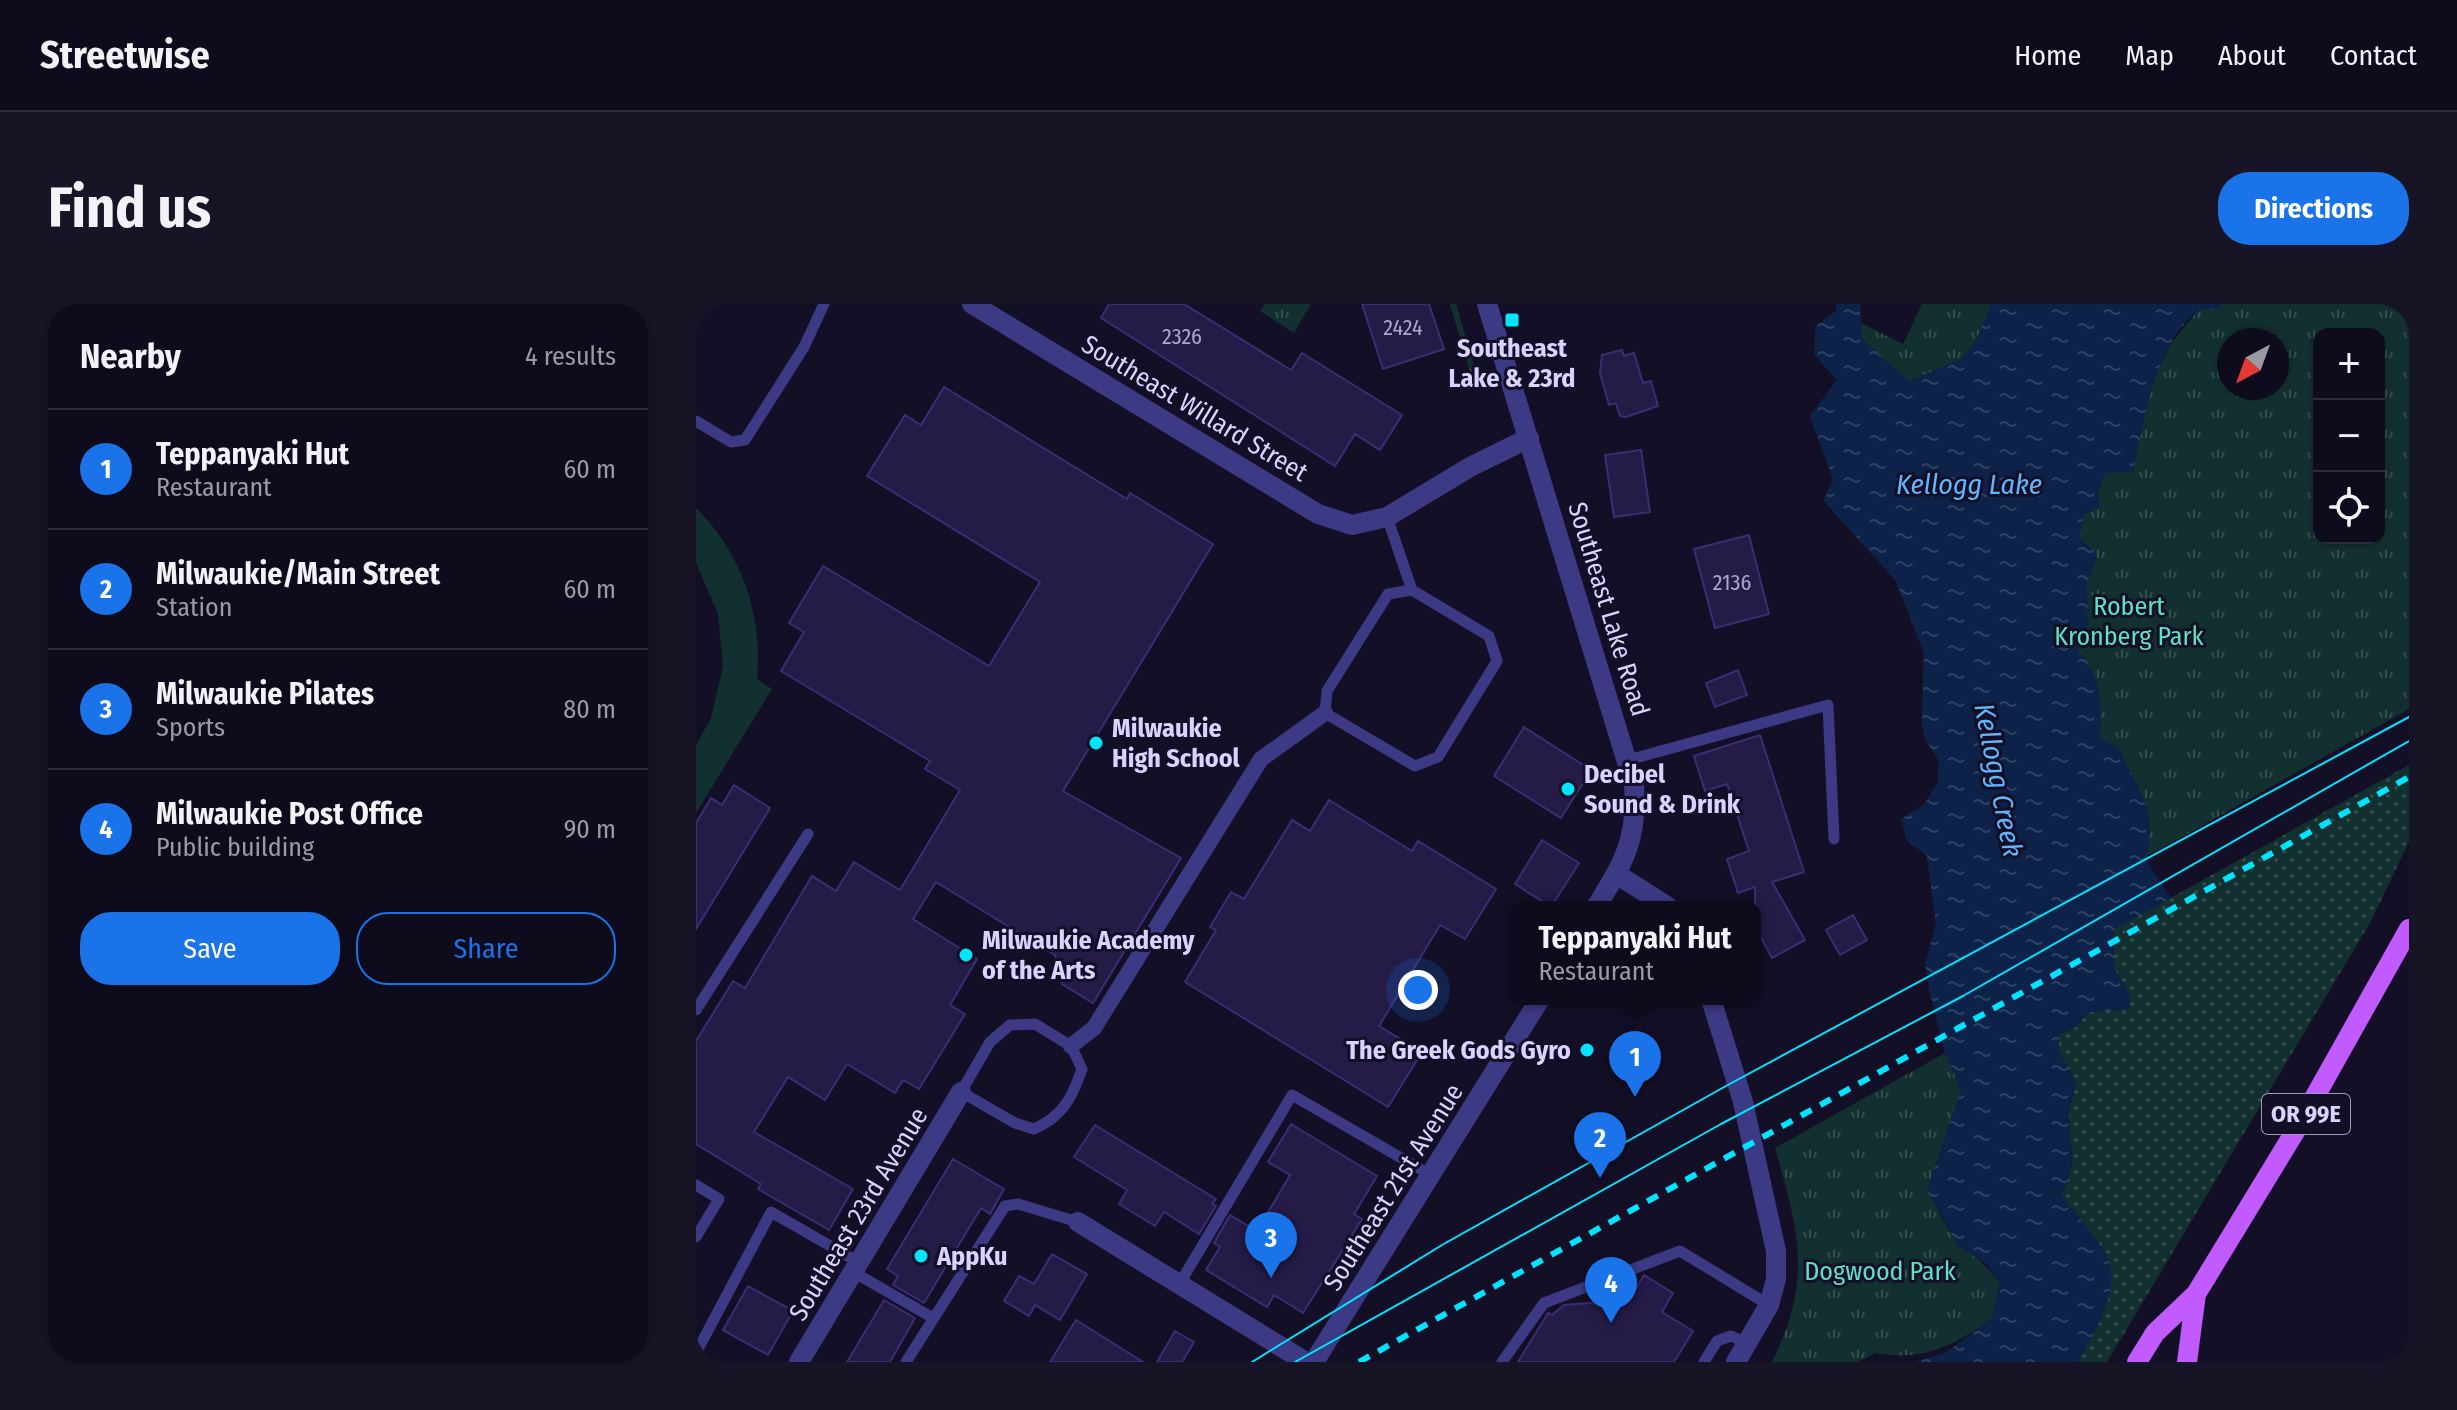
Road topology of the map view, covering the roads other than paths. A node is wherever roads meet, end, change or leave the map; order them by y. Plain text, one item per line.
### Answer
1 (972, 304) edge
2 (1487, 304) edge
3 (820, 305) edge
4 (696, 421) edge
5 (1529, 438) junction
6 (1387, 517) junction
7 (1412, 590) junction
8 (1325, 713) junction
9 (1628, 760) junction
10 (808, 834) dead end
11 (1834, 839) dead end
12 (1618, 875) junction
13 (1600, 901) edge
14 (1659, 901) edge
15 (2409, 929) edge
16 (1536, 1005) edge
17 (1713, 1005) edge
18 (696, 1010) edge
19 (1071, 1046) junction
20 (961, 1092) junction
21 (1429, 1174) junction
22 (696, 1185) edge
23 (1078, 1222) joint
24 (696, 1237) edge
25 (858, 1268) junction
26 (1180, 1283) junction
27 (2196, 1294) junction
28 (1769, 1305) junction
29 (933, 1318) junction
30 (1747, 1343) junction
31 (696, 1353) edge
32 (799, 1362) edge
33 (906, 1362) edge
34 (1306, 1362) edge
35 (1314, 1362) edge
36 (1502, 1362) edge
37 (1704, 1362) edge
38 (1736, 1362) edge
39 (2137, 1362) edge
40 (2187, 1362) edge

1 - 6 street, Southeast Willard Street
2 - 5 street, Southeast Lake Road
3 - 4 lane
5 - 6 street
5 - 9 street, Southeast Lake Road
6 - 7 lane
7 - 8 lane
7 - 8 lane
8 - 19 street
9 - 11 lane
9 - 12 street, Southeast Lake Road
10 - 18 lane
12 - 13 street
12 - 14 street
15 - 27 main road, OR 99E
16 - 21 street, Southeast 21st Avenue
17 - 28 street
19 - 20 lane
19 - 20 lane
20 - 25 street, Southeast 23rd Avenue
21 - 26 lane
21 - 35 street, Southeast 21st Avenue
22 - 24 lane
23 - 26 street
23 - 29 lane
25 - 29 lane
25 - 31 lane
25 - 32 street, Southeast 23rd Avenue
26 - 34 street
27 - 39 main road, OR 99E
27 - 40 main road, OR 99E
28 - 30 street
28 - 36 lane
29 - 33 lane
30 - 37 lane
30 - 38 street

